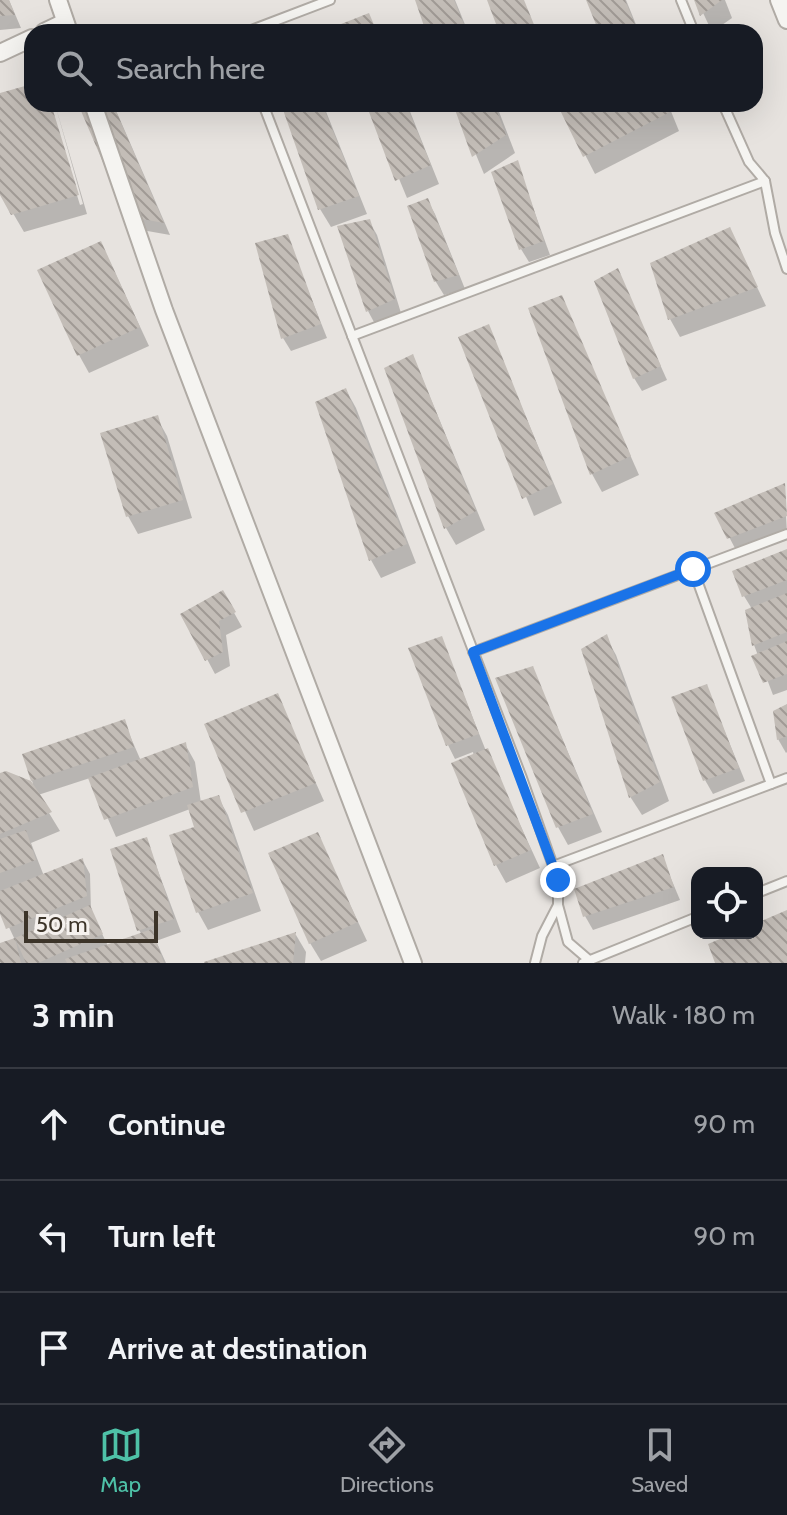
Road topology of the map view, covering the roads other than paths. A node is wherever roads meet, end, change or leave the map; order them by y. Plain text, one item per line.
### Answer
1 (58, 0) edge
2 (330, 0) edge
3 (681, 0) edge
4 (779, 0) edge
5 (787, 20) edge
6 (66, 24) edge
7 (267, 24) edge
8 (691, 24) edge
9 (24, 42) edge
10 (0, 53) edge
11 (96, 112) edge
12 (266, 112) edge
13 (727, 112) edge
14 (765, 181) junction
15 (787, 269) edge
16 (352, 336) junction
17 (787, 534) edge
18 (693, 569) junction
19 (473, 652) junction
20 (787, 778) edge
21 (771, 784) junction
22 (553, 866) junction
23 (787, 881) edge
24 (763, 891) edge
25 (558, 905) junction
26 (691, 919) edge
27 (586, 962) edge
28 (413, 963) edge
29 (535, 963) edge

1 - 6 street
2 - 7 lane
3 - 8 lane
4 - 5 street
9 - 10 street
11 - 28 street
12 - 16 lane
13 - 14 lane
14 - 15 lane
14 - 16 lane
16 - 19 lane
17 - 18 lane
18 - 19 lane
18 - 21 lane
19 - 22 lane
20 - 21 lane
21 - 22 lane
22 - 25 lane
23 - 24 lane
25 - 27 lane
25 - 29 lane
26 - 27 lane

